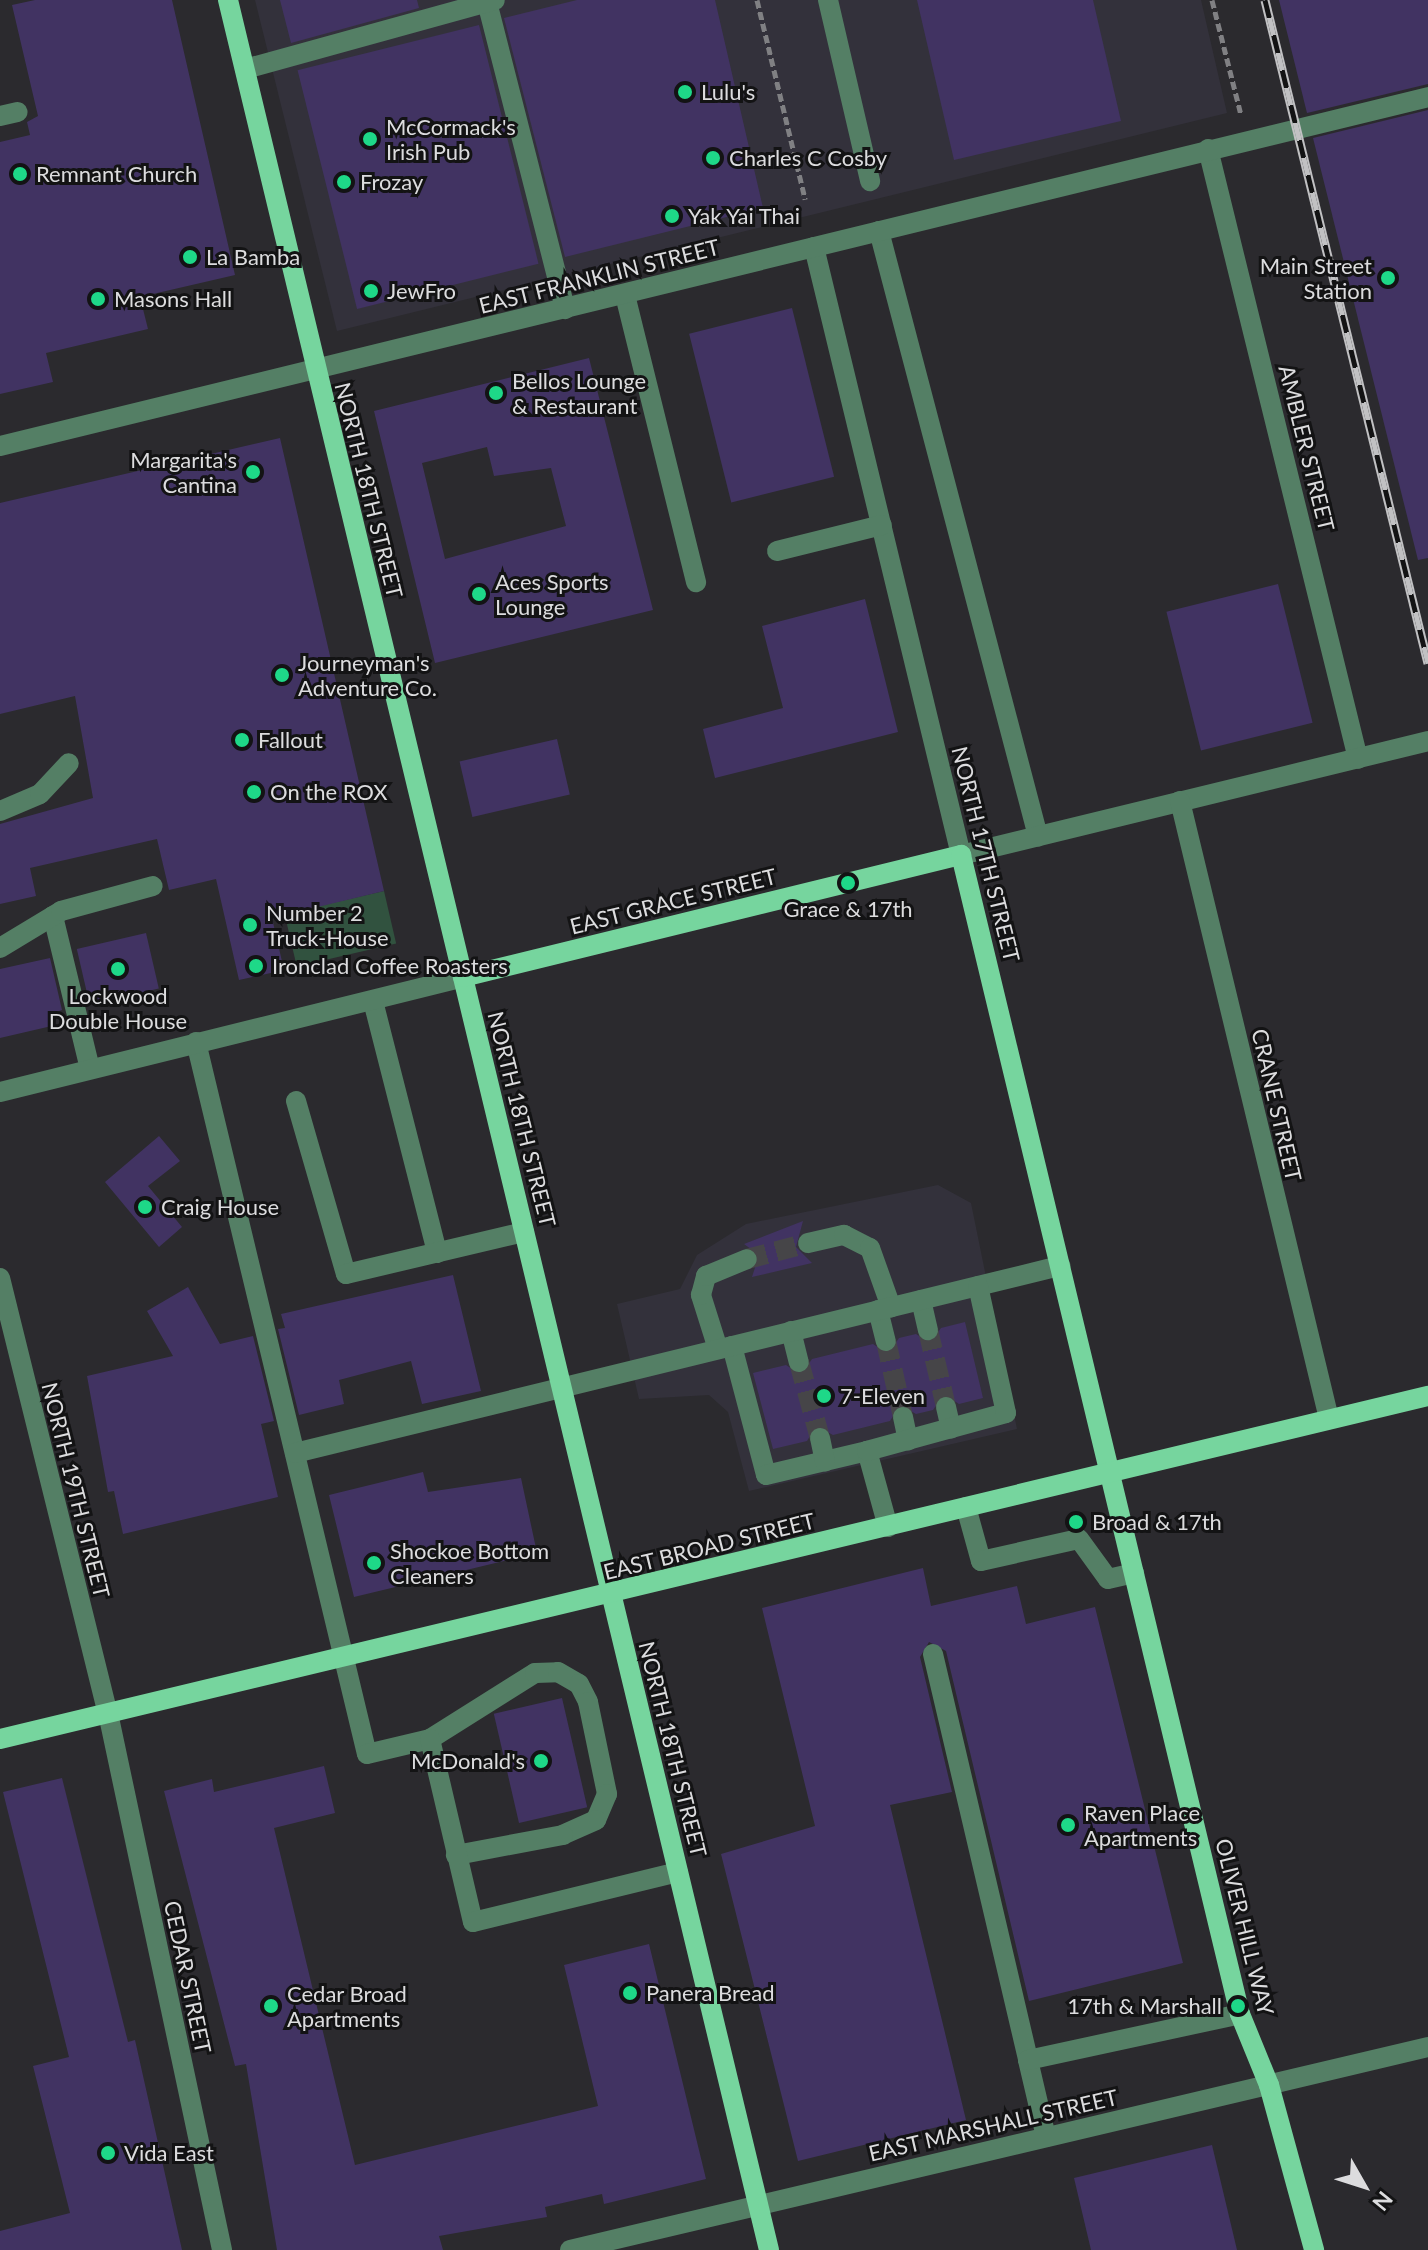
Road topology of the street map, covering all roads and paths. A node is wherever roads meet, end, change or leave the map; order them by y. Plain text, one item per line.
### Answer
1 (228, 0) edge
2 (757, 0) edge
3 (828, 0) edge
4 (1212, 0) edge
5 (491, 1) edge
6 (245, 69) junction
7 (1428, 97) edge
8 (1247, 141) junction
9 (1208, 149) junction
10 (870, 181) dead end
11 (805, 199) dead end
12 (879, 231) junction
13 (814, 247) junction
14 (625, 295) junction
15 (565, 309) junction
16 (315, 372) junction
17 (0, 446) edge
18 (882, 525) junction
19 (777, 551) dead end
20 (696, 582) dead end
21 (1428, 741) edge
22 (1358, 759) junction
23 (69, 763) dead end
24 (1180, 801) junction
25 (0, 811) edge
26 (1038, 836) junction
27 (961, 855) junction
28 (153, 886) dead end
29 (53, 916) junction
30 (0, 948) edge
31 (463, 977) junction
32 (373, 1001) junction
33 (196, 1042) junction
34 (90, 1069) junction
35 (0, 1092) edge
36 (296, 1101) dead end
37 (524, 1232) junction
38 (808, 1243) tunnel mouth
39 (437, 1253) junction
40 (747, 1259) tunnel mouth
41 (1060, 1266) junction
42 (0, 1278) edge
43 (978, 1286) junction
44 (921, 1300) junction
45 (884, 1309) junction
46 (928, 1330) tunnel mouth
47 (791, 1331) junction
48 (886, 1341) tunnel mouth
49 (725, 1348) junction
50 (799, 1362) tunnel mouth
51 (561, 1388) junction
52 (1428, 1396) edge
53 (946, 1407) tunnel mouth
54 (903, 1417) tunnel mouth
55 (1329, 1419) junction
56 (951, 1428) junction
57 (820, 1438) tunnel mouth
58 (908, 1440) junction
59 (867, 1451) junction
60 (295, 1453) junction
61 (825, 1461) junction
62 (1109, 1473) junction
63 (966, 1507) junction
64 (888, 1527) junction
65 (1134, 1573) junction
66 (611, 1595) junction
67 (933, 1654) dead end
68 (345, 1660) junction
69 (108, 1713) junction
70 (0, 1739) edge
71 (430, 1739) junction
72 (456, 1855) junction
73 (678, 1872) junction
74 (1240, 2014) junction
75 (1428, 2047) edge
76 (1028, 2060) junction
77 (1269, 2085) junction
78 (1046, 2137) junction
79 (759, 2205) junction
80 (222, 2250) edge
81 (570, 2250) edge
82 (769, 2250) edge
83 (1314, 2250) edge

1 - 6 main road, NORTH 18TH STREET
2 - 11 path
3 - 10 street
4 - 8 path
5 - 6 street
5 - 15 street
6 - 16 main road, NORTH 18TH STREET
7 - 8 street, EAST FRANKLIN STREET
8 - 9 street, EAST FRANKLIN STREET
9 - 12 street, EAST FRANKLIN STREET
9 - 22 street, AMBLER STREET
12 - 13 street, EAST FRANKLIN STREET
12 - 26 street
13 - 14 street, EAST FRANKLIN STREET
13 - 18 street, NORTH 17TH STREET
14 - 15 street, EAST FRANKLIN STREET
14 - 20 street
15 - 16 street, EAST FRANKLIN STREET
16 - 17 street, EAST FRANKLIN STREET
16 - 31 main road, NORTH 18TH STREET
18 - 19 street
18 - 27 street, NORTH 17TH STREET
21 - 22 street, EAST GRACE STREET
22 - 24 street, EAST GRACE STREET
23 - 25 street
24 - 26 street, EAST GRACE STREET
24 - 55 street, CRANE STREET
26 - 27 street, EAST GRACE STREET
27 - 31 main road, EAST GRACE STREET
27 - 41 main road, NORTH 17TH STREET
28 - 29 street
29 - 30 street
29 - 34 street
31 - 32 street, EAST GRACE STREET
31 - 37 main road, NORTH 18TH STREET
32 - 33 street, EAST GRACE STREET
32 - 39 street
33 - 34 street, EAST GRACE STREET
33 - 60 street
34 - 35 street, EAST GRACE STREET
36 - 39 street
37 - 39 street
37 - 51 main road, NORTH 18TH STREET
38 - 45 street
40 - 49 street
41 - 43 street
41 - 62 main road, NORTH 17TH STREET
42 - 69 street, NORTH 19TH STREET
43 - 44 street
43 - 56 street
44 - 45 street
44 - 46 street
45 - 47 street
45 - 48 street
47 - 49 street
47 - 50 street
49 - 51 street
49 - 61 street
51 - 60 street
51 - 66 main road, NORTH 18TH STREET
52 - 55 main road, EAST BROAD STREET
53 - 56 street
54 - 58 street
55 - 62 main road, EAST BROAD STREET
56 - 58 street
57 - 61 street
58 - 59 street
59 - 61 street
59 - 64 street
60 - 68 street
62 - 63 main road, EAST BROAD STREET
62 - 65 main road, OLIVER HILL WAY
63 - 64 main road, EAST BROAD STREET
63 - 65 street
64 - 66 main road, EAST BROAD STREET
65 - 74 main road, OLIVER HILL WAY
66 - 68 main road, EAST BROAD STREET
66 - 73 main road, NORTH 18TH STREET
67 - 76 street
68 - 69 main road, EAST BROAD STREET
68 - 71 street
69 - 70 main road, EAST BROAD STREET
69 - 80 street, CEDAR STREET
71 - 72 street
71 - 72 street
72 - 73 street
73 - 79 main road, NORTH 18TH STREET
74 - 76 street
74 - 77 main road, OLIVER HILL WAY
75 - 77 street, EAST MARSHALL STREET
76 - 78 street
77 - 78 street, EAST MARSHALL STREET
77 - 83 main road, OLIVER HILL WAY
78 - 79 street, EAST MARSHALL STREET
79 - 81 street, EAST MARSHALL STREET
79 - 82 main road, NORTH 18TH STREET

